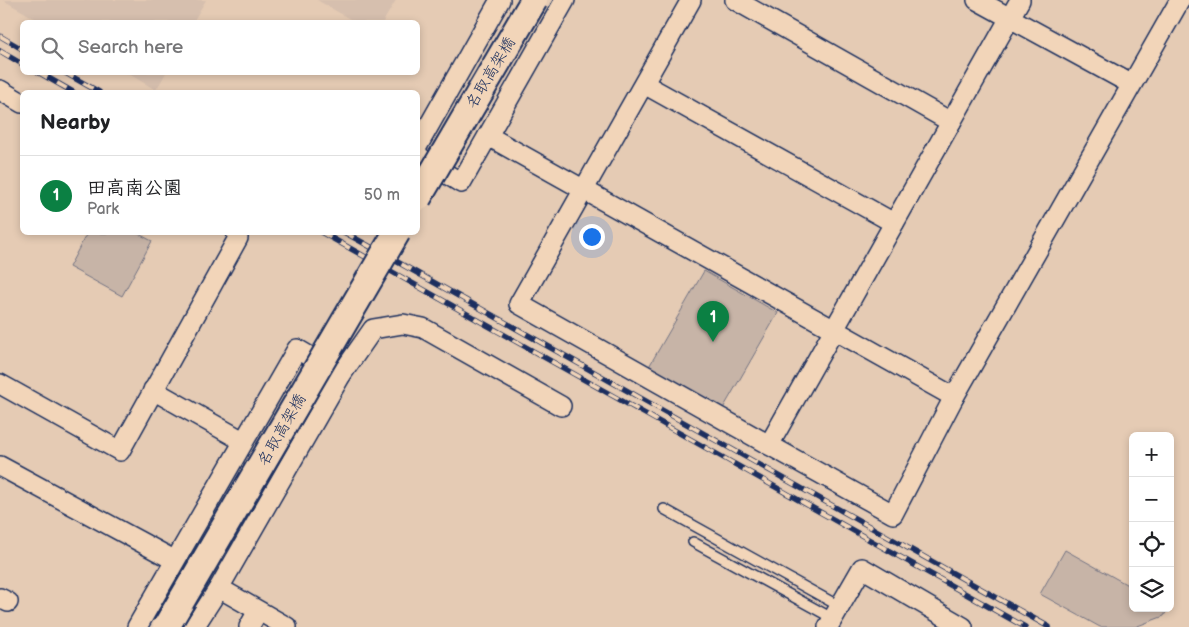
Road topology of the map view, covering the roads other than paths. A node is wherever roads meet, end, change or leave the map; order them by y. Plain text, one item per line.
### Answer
1 (500, 0) edge
2 (534, 0) edge
3 (565, 0) edge
4 (691, 0) edge
5 (735, 0) edge
6 (977, 0) edge
7 (1020, 0) edge
8 (1180, 0) edge
9 (1010, 18) junction
10 (644, 84) junction
11 (1131, 84) junction
12 (0, 90) edge
13 (20, 102) edge
14 (951, 122) junction
15 (488, 136) junction
16 (420, 141) edge
17 (420, 157) edge
18 (584, 190) junction
19 (420, 195) edge
20 (894, 223) junction
21 (237, 235) edge
22 (395, 235) edge
23 (834, 329) junction
24 (341, 375) junction
25 (0, 384) edge
26 (153, 390) junction
27 (954, 396) junction
28 (561, 406) dead end
29 (243, 441) junction
30 (769, 445) junction
31 (0, 466) edge
32 (664, 509) dead end
33 (693, 542) dead end
34 (174, 560) junction
35 (219, 588) junction
36 (258, 610) junction
37 (833, 617) edge
38 (137, 627) edge
39 (166, 627) edge
40 (194, 627) edge
41 (249, 627) edge
42 (287, 627) edge
43 (963, 627) edge

1 - 16 street
2 - 19 main road, 名取高架橋, bridge
3 - 15 street
4 - 10 street
5 - 14 street
6 - 9 street
7 - 9 street
8 - 11 street
9 - 11 street
9 - 14 street
10 - 18 street
10 - 20 street
11 - 27 street
12 - 13 street
14 - 20 street
15 - 17 street
15 - 18 street
18 - 23 street
18 - 30 street
20 - 23 street
21 - 26 street
22 - 39 main road, 名取高架橋, bridge
23 - 27 street
23 - 30 street
24 - 28 street
24 - 29 street
24 - 35 street
25 - 26 street
26 - 29 street
27 - 30 street
29 - 34 street
31 - 34 street
32 - 37 lane
33 - 37 lane
34 - 38 street
35 - 36 street
35 - 40 street
36 - 41 street
36 - 42 street
37 - 43 street

